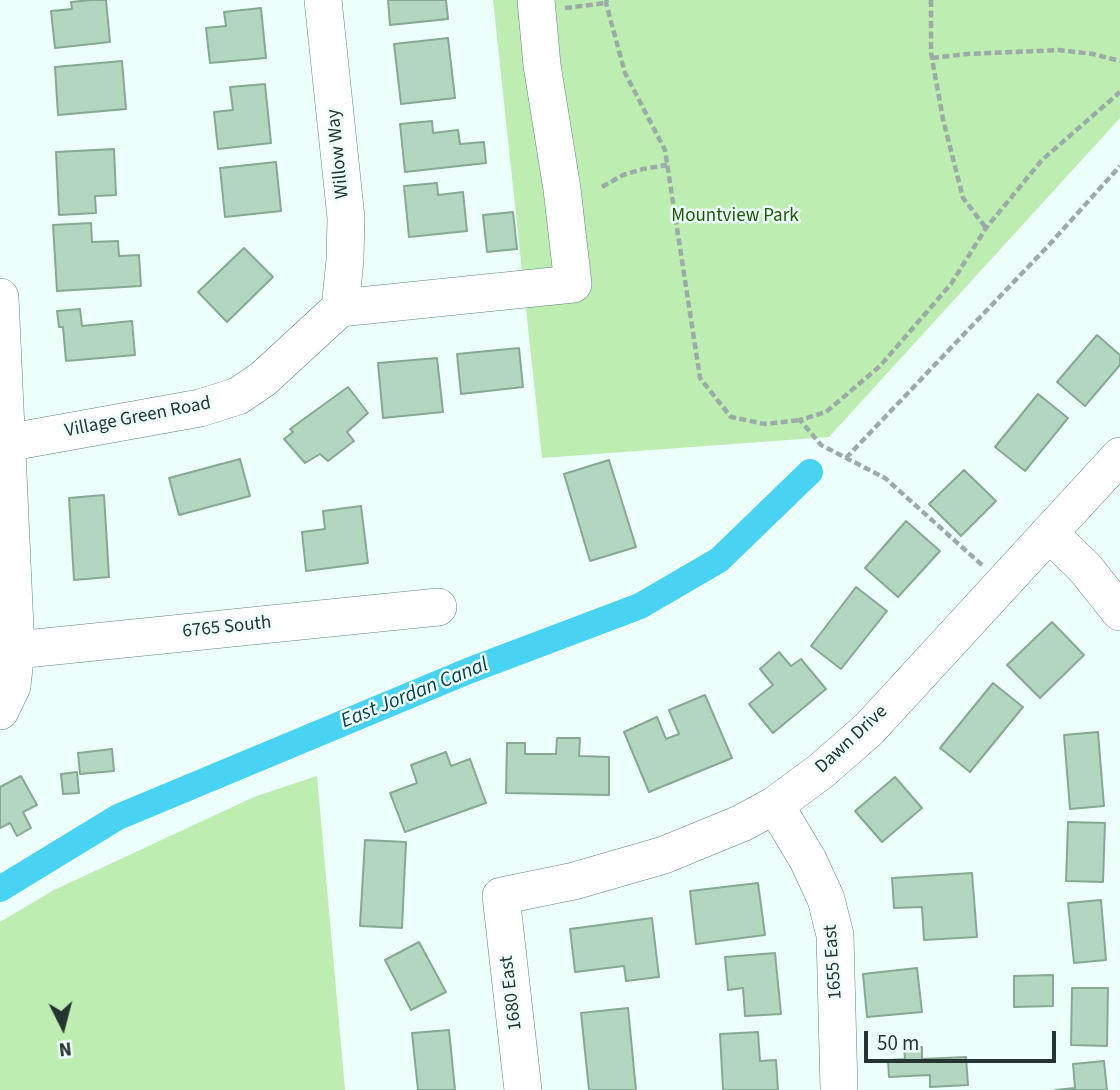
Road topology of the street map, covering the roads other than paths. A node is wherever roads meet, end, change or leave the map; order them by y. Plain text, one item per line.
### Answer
1 (323, 0) edge
2 (536, 5) edge
3 (0, 297) edge
4 (340, 308) junction
5 (3, 444) edge
6 (1120, 456) edge
7 (1048, 533) junction
8 (438, 607) dead end
9 (1120, 612) edge
10 (16, 650) junction
11 (0, 711) edge
12 (775, 805) junction
13 (500, 896) joint
14 (523, 1090) edge
15 (839, 1090) edge

1 - 4 street, Willow Way
2 - 4 street
3 - 5 street
4 - 5 street, Village Green Road
5 - 10 street
6 - 7 street, Dawn Drive
7 - 9 street
7 - 12 street, Dawn Drive
8 - 10 street, 6765 South
10 - 11 street
12 - 13 street, Dawn Drive
12 - 15 street, 1655 East
13 - 14 street, 1680 East

